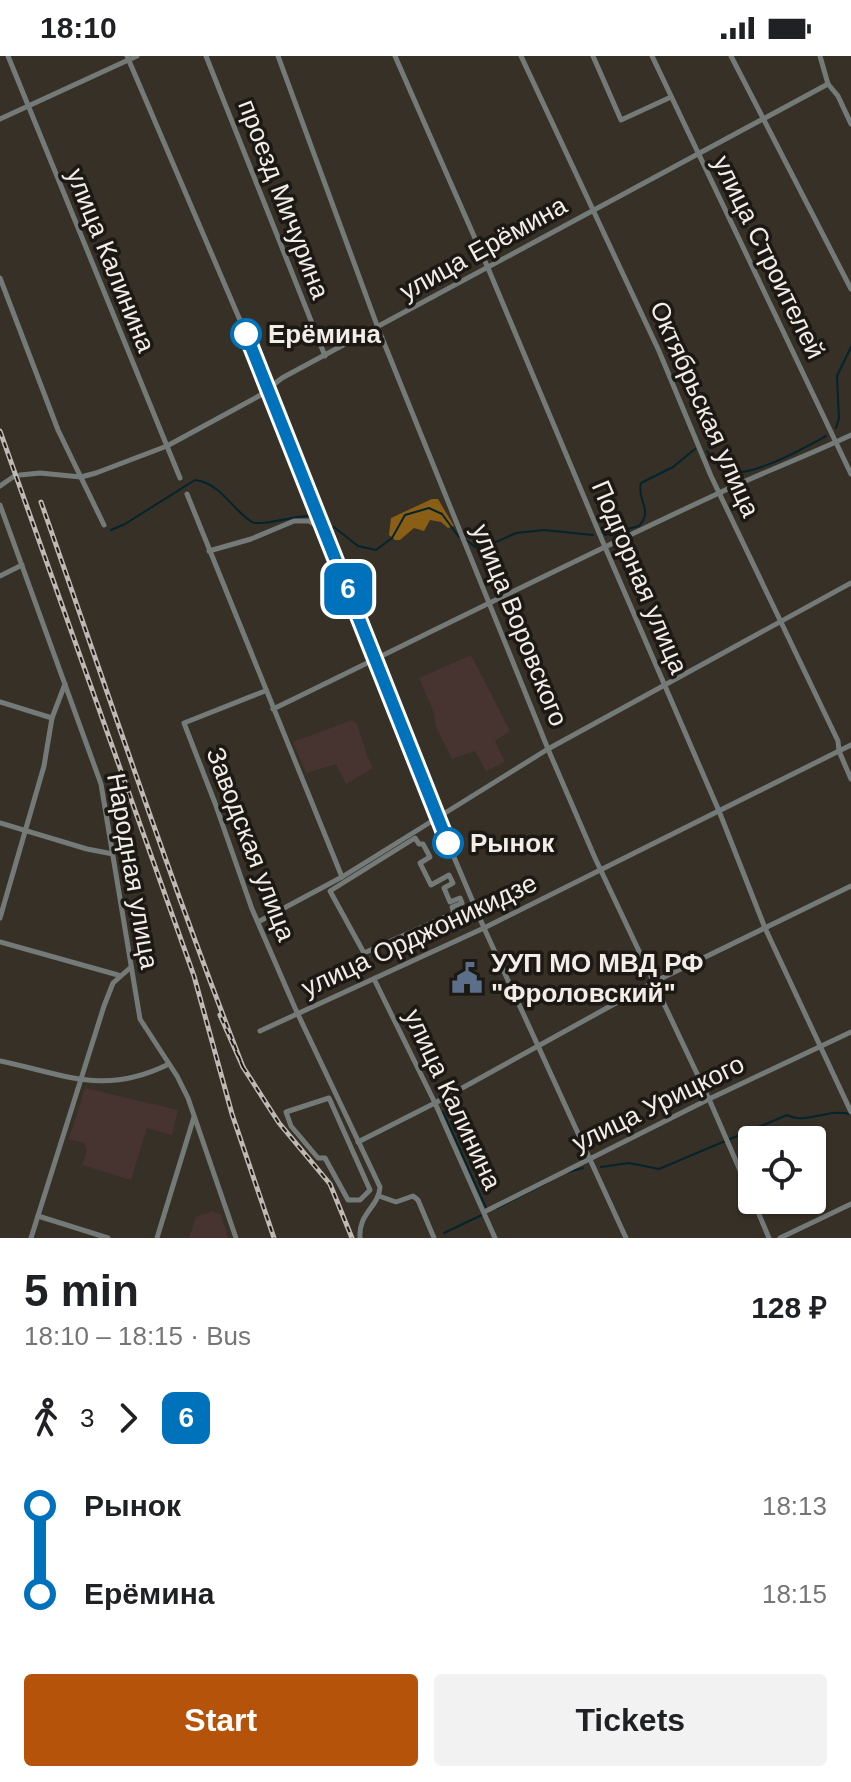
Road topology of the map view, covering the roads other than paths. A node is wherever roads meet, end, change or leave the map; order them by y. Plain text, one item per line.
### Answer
1 (8, 56) edge
2 (137, 56) edge
3 (206, 56) edge
4 (278, 56) edge
5 (395, 56) edge
6 (521, 56) edge
7 (593, 56) edge
8 (652, 56) edge
9 (731, 56) edge
10 (820, 56) edge
11 (128, 58) edge
12 (828, 84) junction
13 (671, 97) junction
14 (27, 107) junction
15 (0, 119) edge
16 (764, 121) junction
17 (851, 124) edge
18 (698, 155) junction
19 (594, 211) junction
20 (488, 268) junction
21 (0, 278) edge
22 (851, 289) edge
23 (378, 328) junction
24 (325, 356) junction
25 (269, 388) junction
26 (851, 435) edge
27 (836, 442) junction
28 (167, 446) junction
29 (851, 474) edge
30 (81, 477) junction
31 (180, 478) dead end
32 (0, 486) edge
33 (719, 493) junction
34 (187, 494) dead end
35 (0, 505) edge
36 (104, 525) dead end
37 (326, 533) junction
38 (605, 547) junction
39 (209, 551) junction
40 (22, 565) junction
41 (0, 576) edge
42 (851, 583) edge
43 (490, 601) junction
44 (782, 622) junction
45 (375, 659) junction
46 (65, 684) junction
47 (664, 686) junction
48 (265, 691) junction
49 (0, 702) edge
50 (273, 709) junction
51 (52, 718) junction
52 (851, 745) edge
53 (548, 749) junction
54 (839, 751) junction
55 (851, 779) edge
56 (719, 811) junction
57 (437, 817) junction
58 (0, 823) edge
59 (25, 830) junction
60 (113, 854) junction
61 (601, 870) junction
62 (342, 877) junction
63 (851, 886) edge
64 (460, 898) joint
65 (0, 918) edge
66 (258, 922) junction
67 (484, 928) junction
68 (765, 928) junction
69 (0, 942) edge
70 (130, 968) junction
71 (119, 975) junction
72 (374, 979) junction
73 (654, 982) junction
74 (298, 1014) junction
75 (260, 1031) dead end
76 (851, 1032) edge
77 (538, 1047) junction
78 (820, 1047) junction
79 (0, 1061) edge
80 (169, 1064) junction
81 (81, 1079) junction
82 (709, 1099) junction
83 (435, 1103) junction
84 (851, 1112) edge
85 (194, 1115) junction
86 (358, 1142) junction
87 (589, 1159) junction
88 (738, 1166) edge
89 (379, 1196) junction
90 (348, 1200) joint
91 (851, 1204) edge
92 (484, 1212) junction
93 (759, 1214) edge
94 (38, 1216) junction
95 (31, 1238) edge
96 (108, 1238) edge
97 (157, 1238) edge
98 (236, 1238) edge
99 (360, 1238) edge
100 (434, 1238) edge
101 (495, 1238) edge
102 (626, 1238) edge
103 (769, 1238) edge
104 (780, 1238) edge

1 - 14 street, улица Калинина
2 - 11 street
3 - 24 street, проезд Мичурина
4 - 23 street, улица Воровского
5 - 20 street, Подгорная улица
6 - 19 street, Октябрьская улица
7 - 13 street
8 - 13 street, улица Строителей
9 - 16 street
10 - 12 street
11 - 14 street
11 - 25 street
12 - 16 street, улица Ерёмина
12 - 17 street
13 - 18 street, улица Строителей
14 - 15 street
14 - 28 street, улица Калинина
16 - 18 street, улица Ерёмина
16 - 22 street
18 - 19 street, улица Ерёмина
18 - 27 street, улица Строителей
19 - 20 street, улица Ерёмина
19 - 33 street, Октябрьская улица
20 - 23 street, улица Ерёмина
20 - 38 street, Подгорная улица
21 - 30 street
23 - 24 street, улица Ерёмина
23 - 43 street, улица Воровского
24 - 25 street, улица Ерёмина
25 - 28 street, улица Ерёмина
25 - 37 street
26 - 27 street
27 - 29 street, улица Строителей
27 - 33 street
28 - 30 street, улица Ерёмина
28 - 31 street, улица Калинина
30 - 32 street, улица Ерёмина
30 - 36 street
33 - 38 street
33 - 44 street, Октябрьская улица
34 - 39 street
35 - 40 street, Народная улица
37 - 39 street
37 - 45 street
38 - 43 street
38 - 47 street, Подгорная улица
39 - 48 street
40 - 41 street
40 - 46 street, Народная улица
42 - 44 street
43 - 45 street
43 - 53 street, улица Воровского
44 - 47 street
44 - 54 street, Октябрьская улица
45 - 50 street
45 - 57 street
46 - 51 street
46 - 60 street, Народная улица
47 - 53 street
47 - 56 street, Подгорная улица
48 - 50 street
48 - 66 street, Заводская улица
49 - 51 street
50 - 62 street
51 - 59 street
52 - 54 street, улица Орджоникидзе
53 - 57 street
53 - 61 street, улица Воровского
54 - 55 street, Октябрьская улица
54 - 56 street, улица Орджоникидзе
56 - 61 street, улица Орджоникидзе
56 - 68 street, Подгорная улица
57 - 62 street
57 - 67 street
58 - 59 street
59 - 60 street
59 - 65 street
60 - 70 street, Народная улица
61 - 67 street, улица Орджоникидзе
61 - 73 street, улица Воровского
62 - 66 street
63 - 68 street
64 - 64 street
66 - 74 street, Заводская улица
67 - 72 street, улица Орджоникидзе
67 - 77 street
68 - 73 street
68 - 78 street, Подгорная улица
69 - 71 street
70 - 71 street
70 - 80 street, Народная улица
71 - 81 street
72 - 74 street, улица Орджоникидзе
72 - 83 street, улица Калинина
73 - 77 street
73 - 82 street, улица Воровского
74 - 75 street, улица Орджоникидзе
74 - 86 street, Заводская улица
76 - 78 street, улица Урицкого
77 - 83 street
77 - 87 street
78 - 82 street, улица Урицкого
78 - 84 street, Подгорная улица
79 - 81 street
80 - 81 street
80 - 85 street, Народная улица
81 - 94 street
82 - 87 street, улица Урицкого
82 - 88 street, улица Воровского
83 - 86 street
83 - 92 street, улица Калинина
85 - 97 street
85 - 98 street, Народная улица
86 - 89 street, Заводская улица
87 - 92 street, улица Урицкого
87 - 102 street
89 - 99 street
89 - 100 street
90 - 90 street
91 - 104 street
92 - 101 street, улица Калинина
93 - 103 street, улица Воровского
94 - 95 street
94 - 96 street

